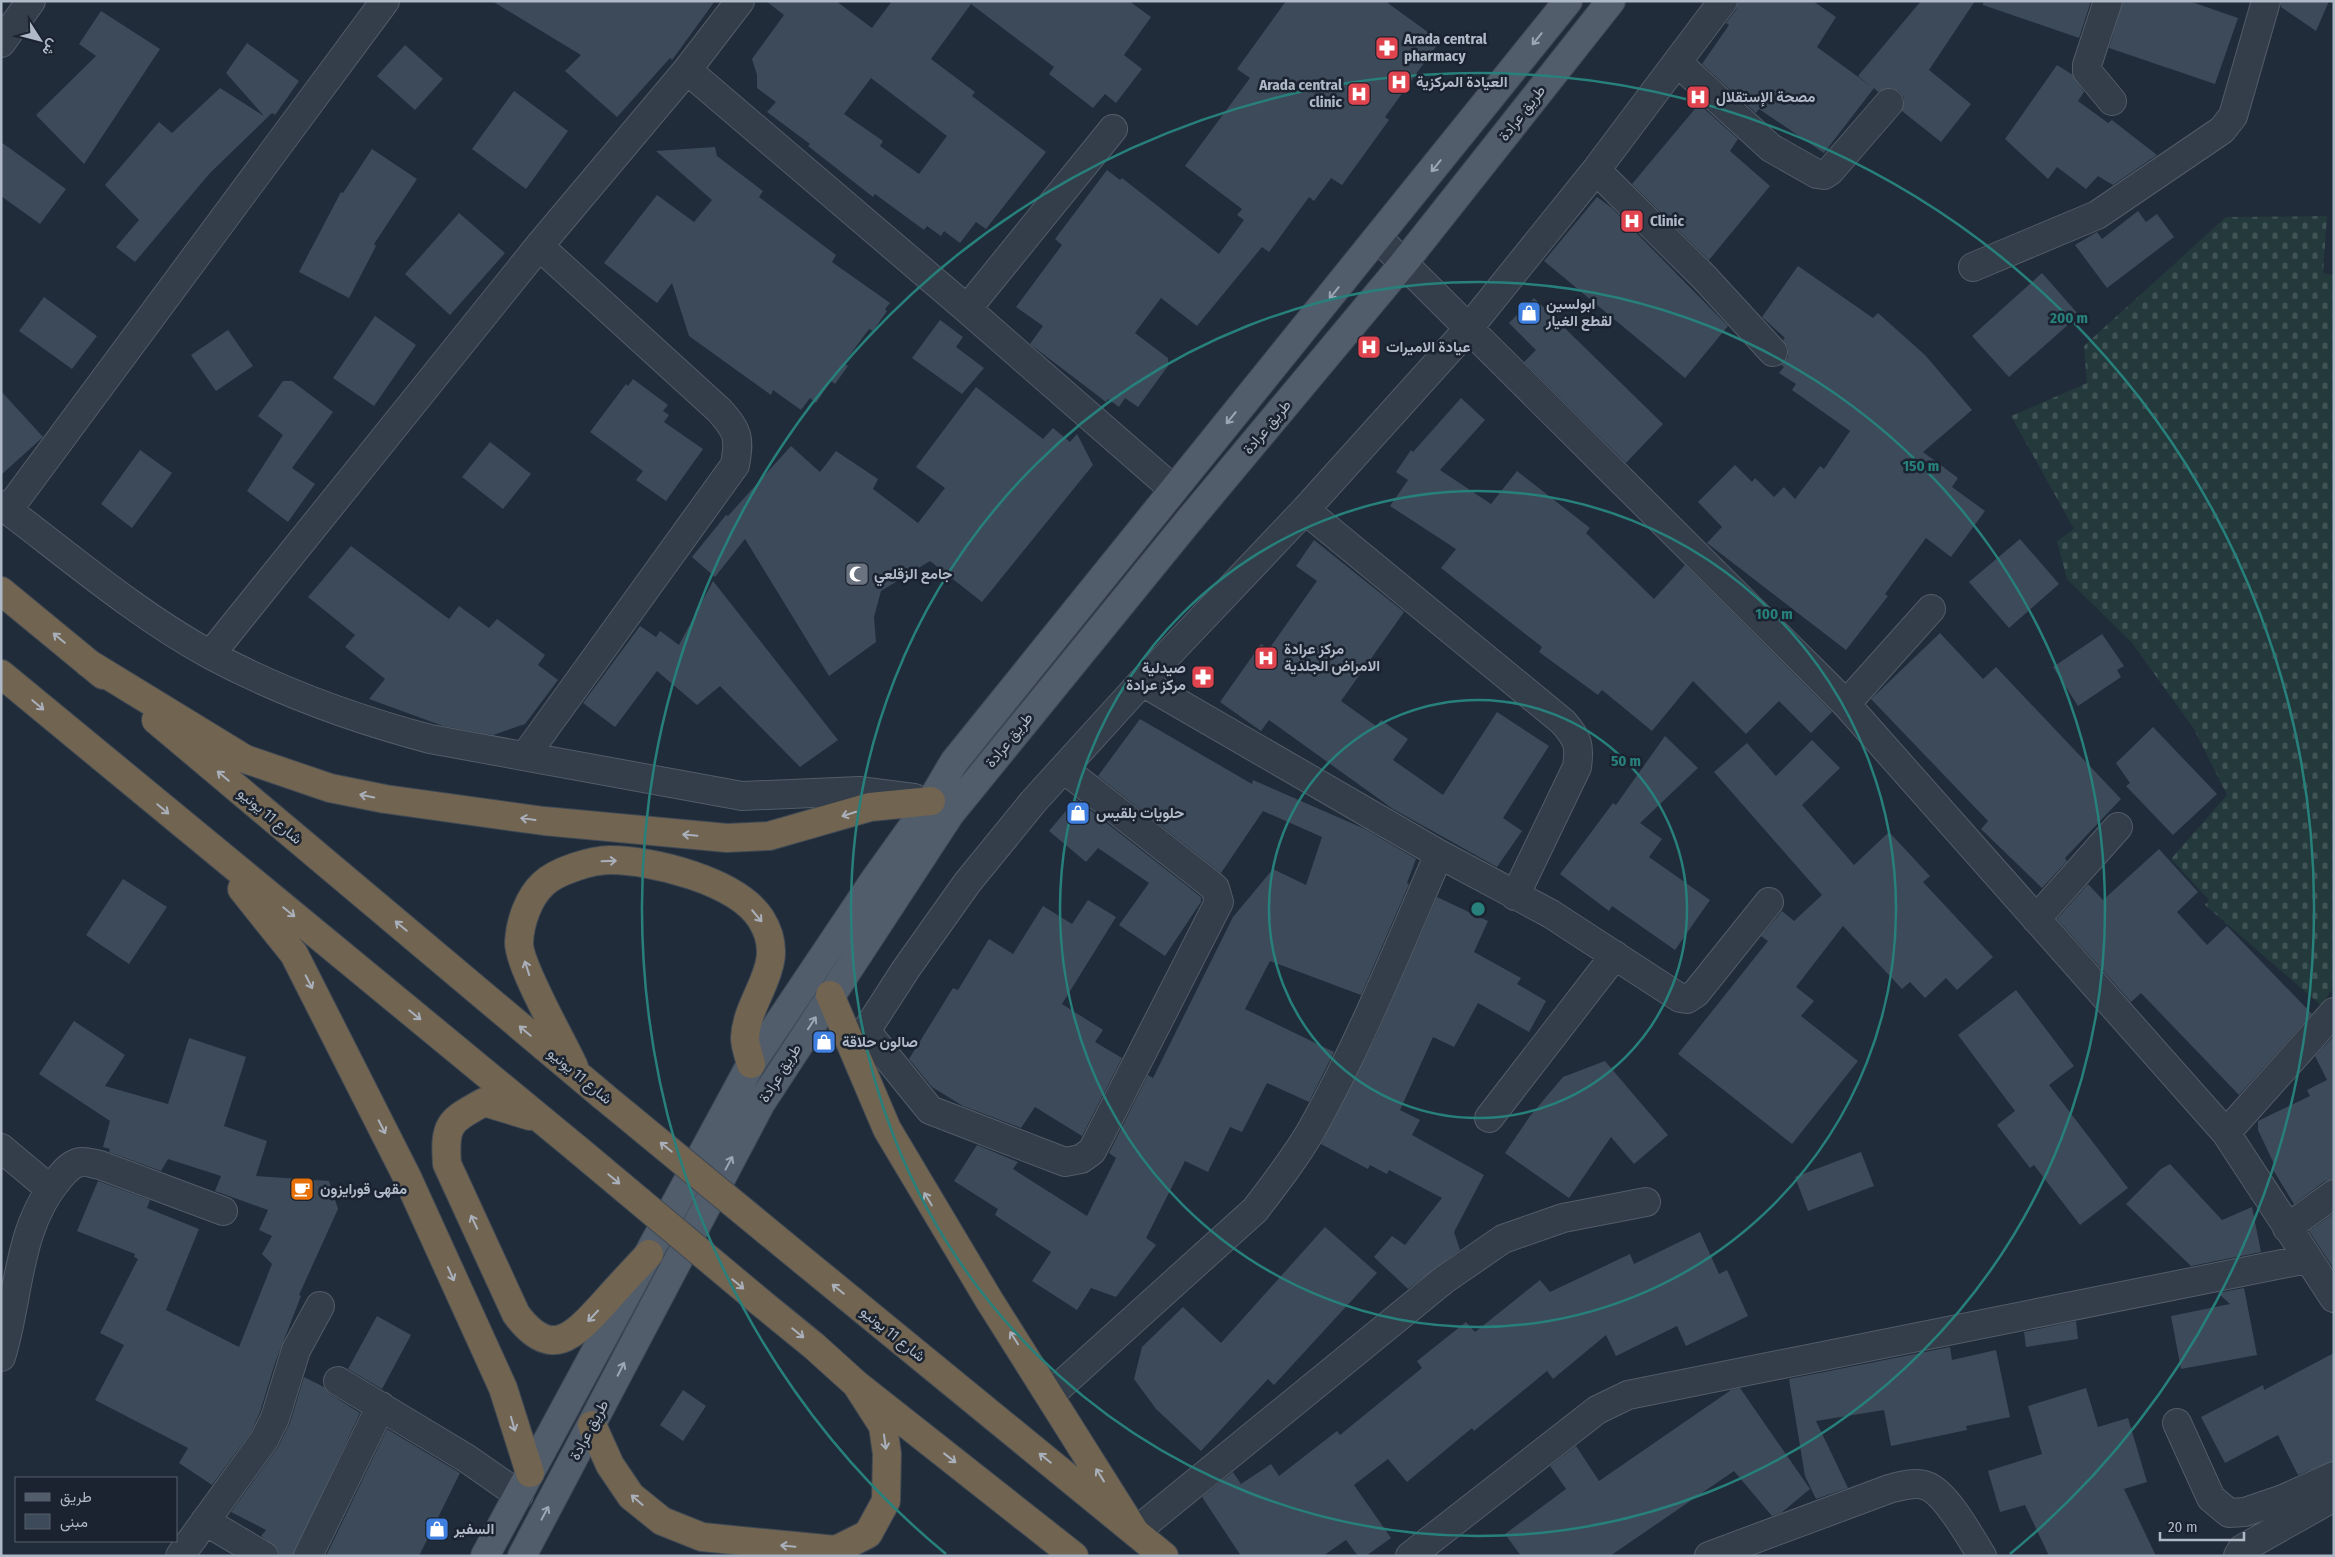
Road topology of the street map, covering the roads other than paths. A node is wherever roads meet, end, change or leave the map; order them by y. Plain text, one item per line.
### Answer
1 (31, 1) edge
2 (386, 1) edge
3 (740, 1) edge
4 (1568, 1) edge
5 (1611, 1) edge
6 (1723, 1) edge
7 (2108, 1) edge
8 (2266, 1) edge
9 (1, 43) edge
10 (1678, 63) junction
11 (687, 70) junction
12 (2112, 101) dead end
13 (1889, 103) dead end
14 (1113, 129) dead end
15 (1596, 170) junction
16 (1378, 238) junction
17 (539, 246) junction
18 (1402, 264) junction
19 (1973, 267) dead end
20 (967, 309) junction
21 (1468, 328) junction
22 (1773, 352) dead end
23 (1173, 490) junction
24 (5, 507) edge
25 (1305, 510) junction
26 (1, 591) edge
27 (1931, 609) dead end
28 (211, 654) junction
29 (88, 663) junction
30 (3, 679) edge
31 (1142, 682) junction
32 (1846, 704) junction
33 (525, 756) junction
34 (1064, 769) junction
35 (941, 807) junction
36 (2118, 827) dead end
37 (207, 845) junction
38 (1439, 854) junction
39 (1515, 896) junction
40 (1769, 902) dead end
41 (2036, 918) junction
42 (1616, 955) junction
43 (830, 995) junction
44 (2334, 1012) edge
45 (860, 1043) junction
46 (751, 1064) junction
47 (578, 1075) junction
48 (1490, 1118) dead end
49 (545, 1121) junction
50 (2226, 1133) junction
51 (1, 1148) edge
52 (50, 1189) junction
53 (2334, 1194) edge
54 (1646, 1202) dead end
55 (223, 1211) dead end
56 (2287, 1228) junction
57 (649, 1254) junction
58 (2307, 1259) junction
59 (2334, 1298) edge
60 (320, 1306) dead end
61 (1, 1357) edge
62 (338, 1380) dead end
63 (856, 1384) junction
64 (1050, 1395) junction
65 (381, 1406) junction
66 (2177, 1423) dead end
67 (592, 1425) junction
68 (2334, 1476) edge
69 (524, 1484) junction
70 (2334, 1497) edge
71 (205, 1521) junction
72 (1135, 1532) junction
73 (180, 1556) edge
74 (264, 1556) edge
75 (308, 1556) edge
76 (485, 1556) edge
77 (522, 1556) edge
78 (1074, 1556) edge
79 (1164, 1556) edge
80 (1410, 1556) edge
81 (1709, 1556) edge
82 (1982, 1556) edge
83 (2238, 1556) edge

1 - 9 street
2 - 24 street
3 - 11 street
4 -> 16 main road, طريق عرادة
5 - 18 main road, طريق عرادة
6 - 10 street
7 - 12 street
8 - 19 street
10 - 13 street
10 - 15 street
11 - 17 street
11 - 20 street
14 - 20 street
15 - 21 street
15 - 22 street
16 - 18 street
16 -> 23 main road, طريق عرادة
17 - 28 street
17 - 33 street
18 - 21 street
18 - 35 main road, طريق عرادة
20 - 23 street
21 - 25 street
21 - 32 street
23 - 35 main road, طريق عرادة
24 - 28 street
25 - 31 street
25 - 39 street
29 -> 26 highway, شارع 11 يونيو
27 - 32 street
28 - 33 street
35 -> 29 highway
47 -> 29 highway, شارع 11 يونيو
30 -> 37 highway
31 - 34 street
31 - 38 street
32 - 41 street
33 - 35 street
34 - 45 street
34 - 45 street
35 - 43 main road, طريق عرادة
35 - 46 main road, طريق عرادة
36 - 41 street
37 -> 49 highway
37 -> 69 highway
38 - 39 street
38 - 64 street
39 - 42 street
40 - 42 street
41 - 50 street
42 - 48 street
43 - 45 highway
67 -> 43 main road, طريق عرادة
44 - 50 street
64 -> 45 highway
47 -> 46 highway
46 - 57 main road, طريق عرادة
72 -> 47 highway, شارع 11 يونيو, bridge
57 -> 49 highway
49 -> 63 highway, bridge
50 - 56 street
51 - 52 street
52 - 55 street
52 - 61 street
53 - 56 street
54 - 72 street
56 - 58 street
57 - 69 main road, طريق عرادة
58 - 59 street
58 - 80 street
60 - 71 street
62 - 65 street
63 -> 67 highway
63 -> 78 highway
72 -> 64 highway
65 - 69 street
65 - 75 street
66 - 68 street
77 -> 67 main road, طريق عرادة
69 - 76 main road, طريق عرادة
70 - 83 street
71 - 73 street
71 - 74 street
72 - 79 highway, شارع 11 يونيو
81 - 82 street

